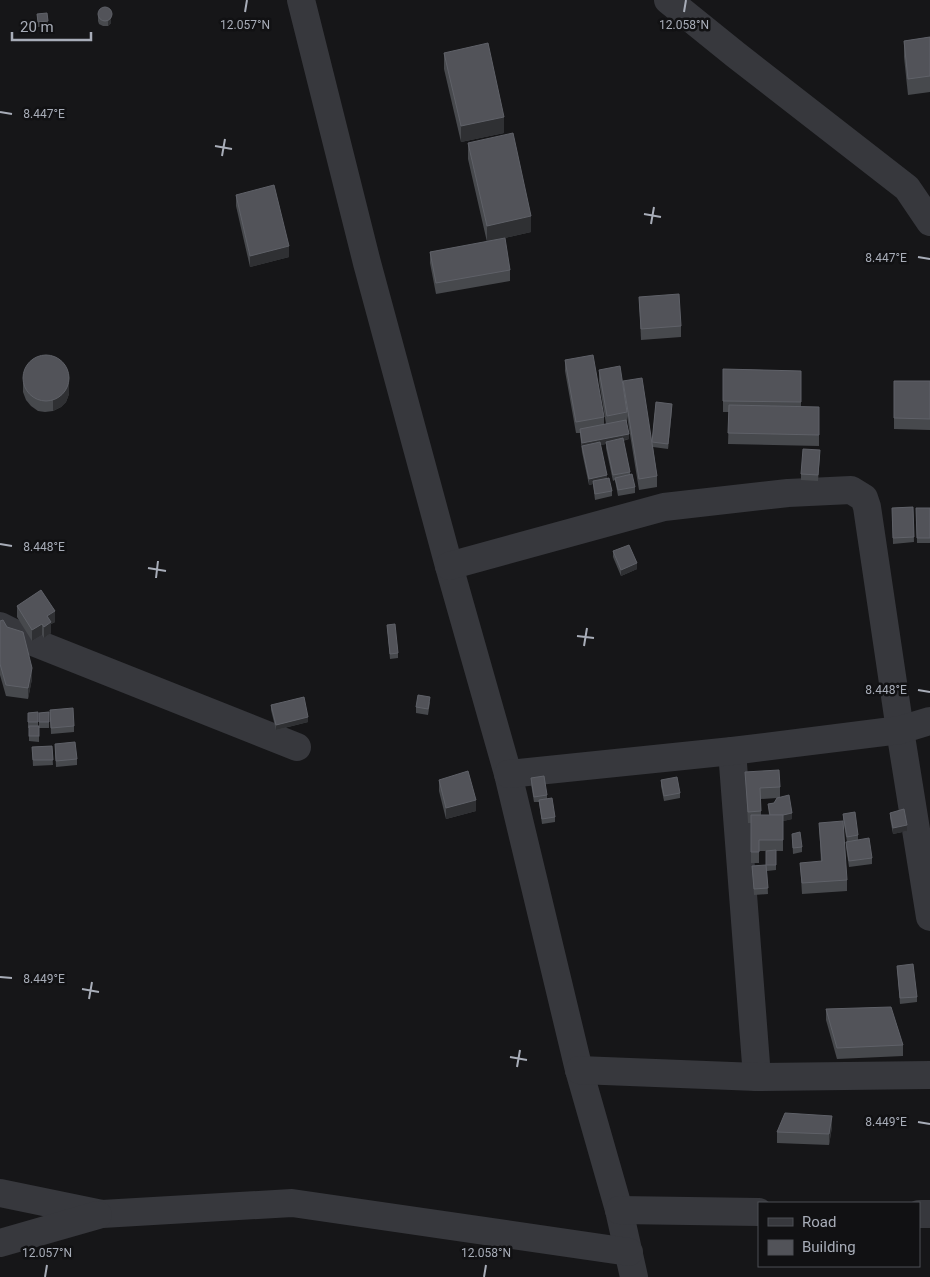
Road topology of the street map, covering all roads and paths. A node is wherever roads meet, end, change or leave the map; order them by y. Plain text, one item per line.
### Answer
1 (301, 0) edge
2 (668, 0) edge
3 (930, 222) edge
4 (449, 566) junction
5 (0, 626) edge
6 (930, 722) edge
7 (900, 730) junction
8 (298, 747) dead end
9 (732, 750) junction
10 (508, 774) junction
11 (930, 917) edge
12 (579, 1070) junction
13 (930, 1075) edge
14 (757, 1077) junction
15 (0, 1194) edge
16 (618, 1210) junction
17 (758, 1212) edge
18 (102, 1214) junction
19 (0, 1243) edge
20 (631, 1264) edge

1 - 4 street
2 - 3 street
4 - 7 street
4 - 10 street
5 - 8 street
6 - 7 street
7 - 9 street
7 - 11 street
9 - 10 street
9 - 14 street
10 - 12 street
12 - 14 street
12 - 16 street
13 - 14 street
15 - 18 street
16 - 17 street
16 - 20 street
18 - 19 street
18 - 20 street

